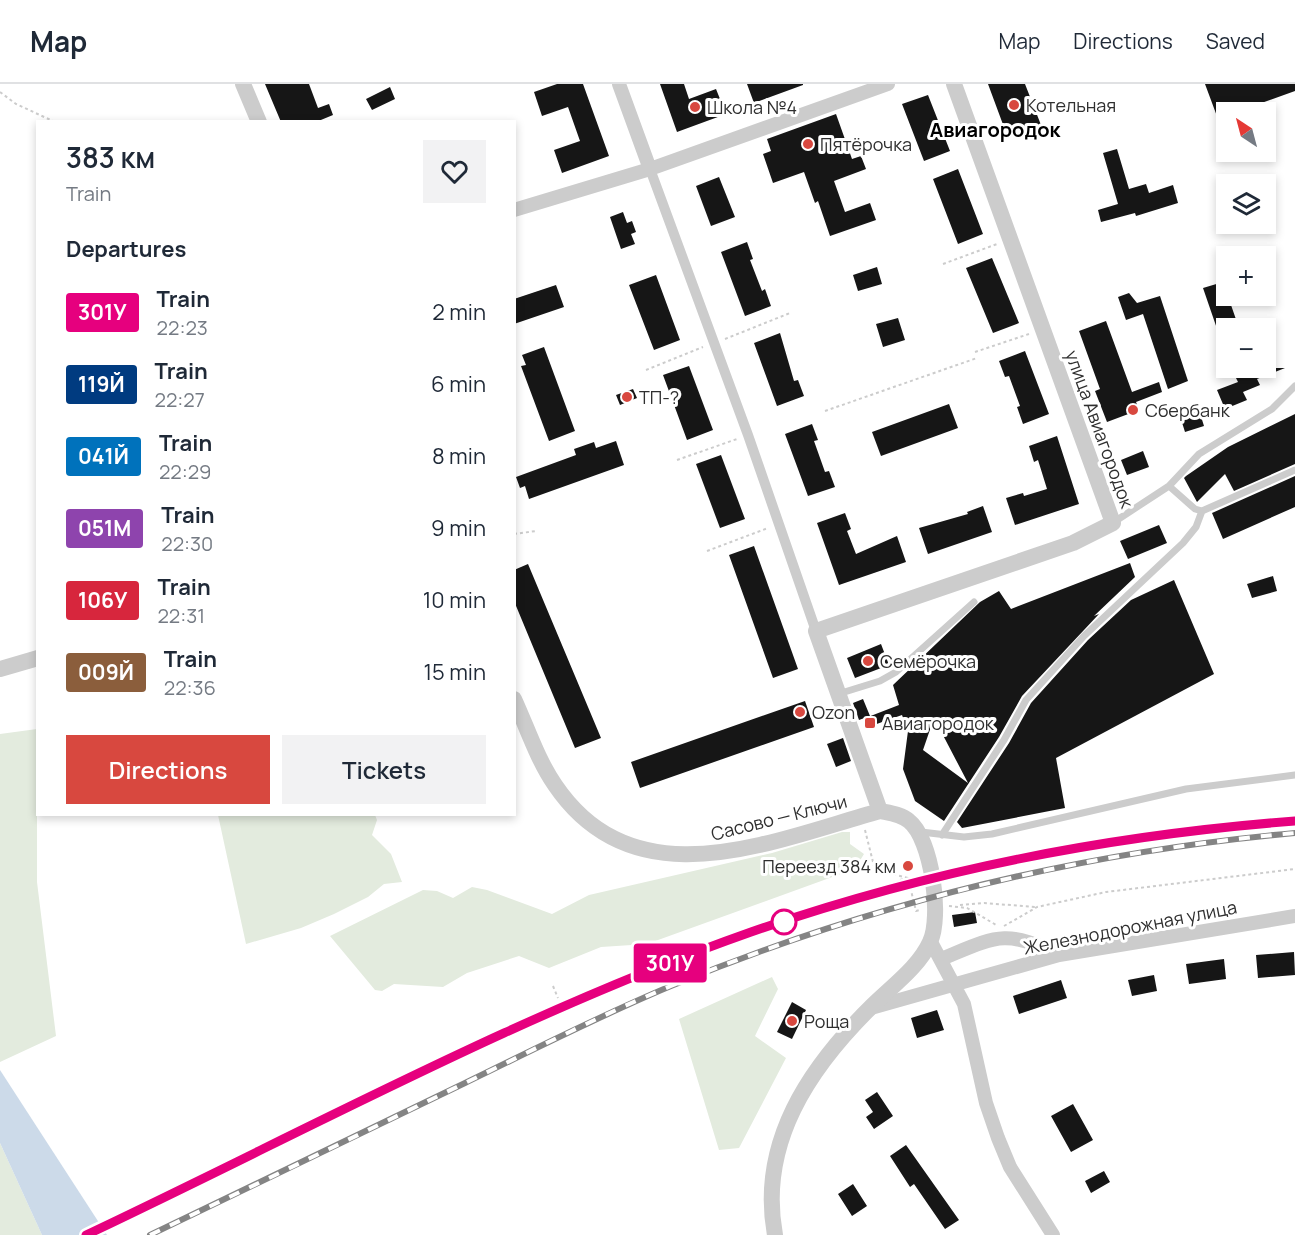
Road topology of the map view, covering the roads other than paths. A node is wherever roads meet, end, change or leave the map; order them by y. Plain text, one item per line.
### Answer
1 (243, 84) edge
2 (620, 84) edge
3 (888, 84) edge
4 (954, 84) edge
5 (258, 120) edge
6 (650, 169) junction
7 (516, 209) edge
8 (1295, 386) edge
9 (1295, 470) edge
10 (1169, 486) junction
11 (1202, 511) junction
12 (1113, 523) junction
13 (974, 602) dead end
14 (816, 631) junction
15 (36, 659) edge
16 (0, 669) edge
17 (838, 694) junction
18 (516, 704) edge
19 (1295, 775) edge
20 (880, 811) junction
21 (918, 831) junction
22 (942, 835) junction
23 (1295, 916) edge
24 (931, 942) junction
25 (1059, 955) junction
26 (941, 959) junction
27 (954, 983) junction
28 (869, 1008) junction
29 (775, 1235) edge
30 (1053, 1235) edge

1 - 5 street
2 - 6 street
3 - 6 street
4 - 12 street, улица Авиагородок
6 - 7 street
6 - 14 street
8 - 10 lane
9 - 11 lane
10 - 11 lane
10 - 12 lane
11 - 22 lane
12 - 14 street, улица Авиагородок
13 - 17 lane
14 - 17 street
15 - 16 street
17 - 20 street
18 - 20 street, Сасово — Ключи
19 - 22 lane
20 - 21 street
21 - 22 lane
21 - 24 street
23 - 25 street, Железнодорожная улица
24 - 26 street
24 - 28 street
25 - 26 street
25 - 27 street, Железнодорожная улица
26 - 27 street
27 - 28 street, Железнодорожная улица
27 - 30 street
28 - 29 street

